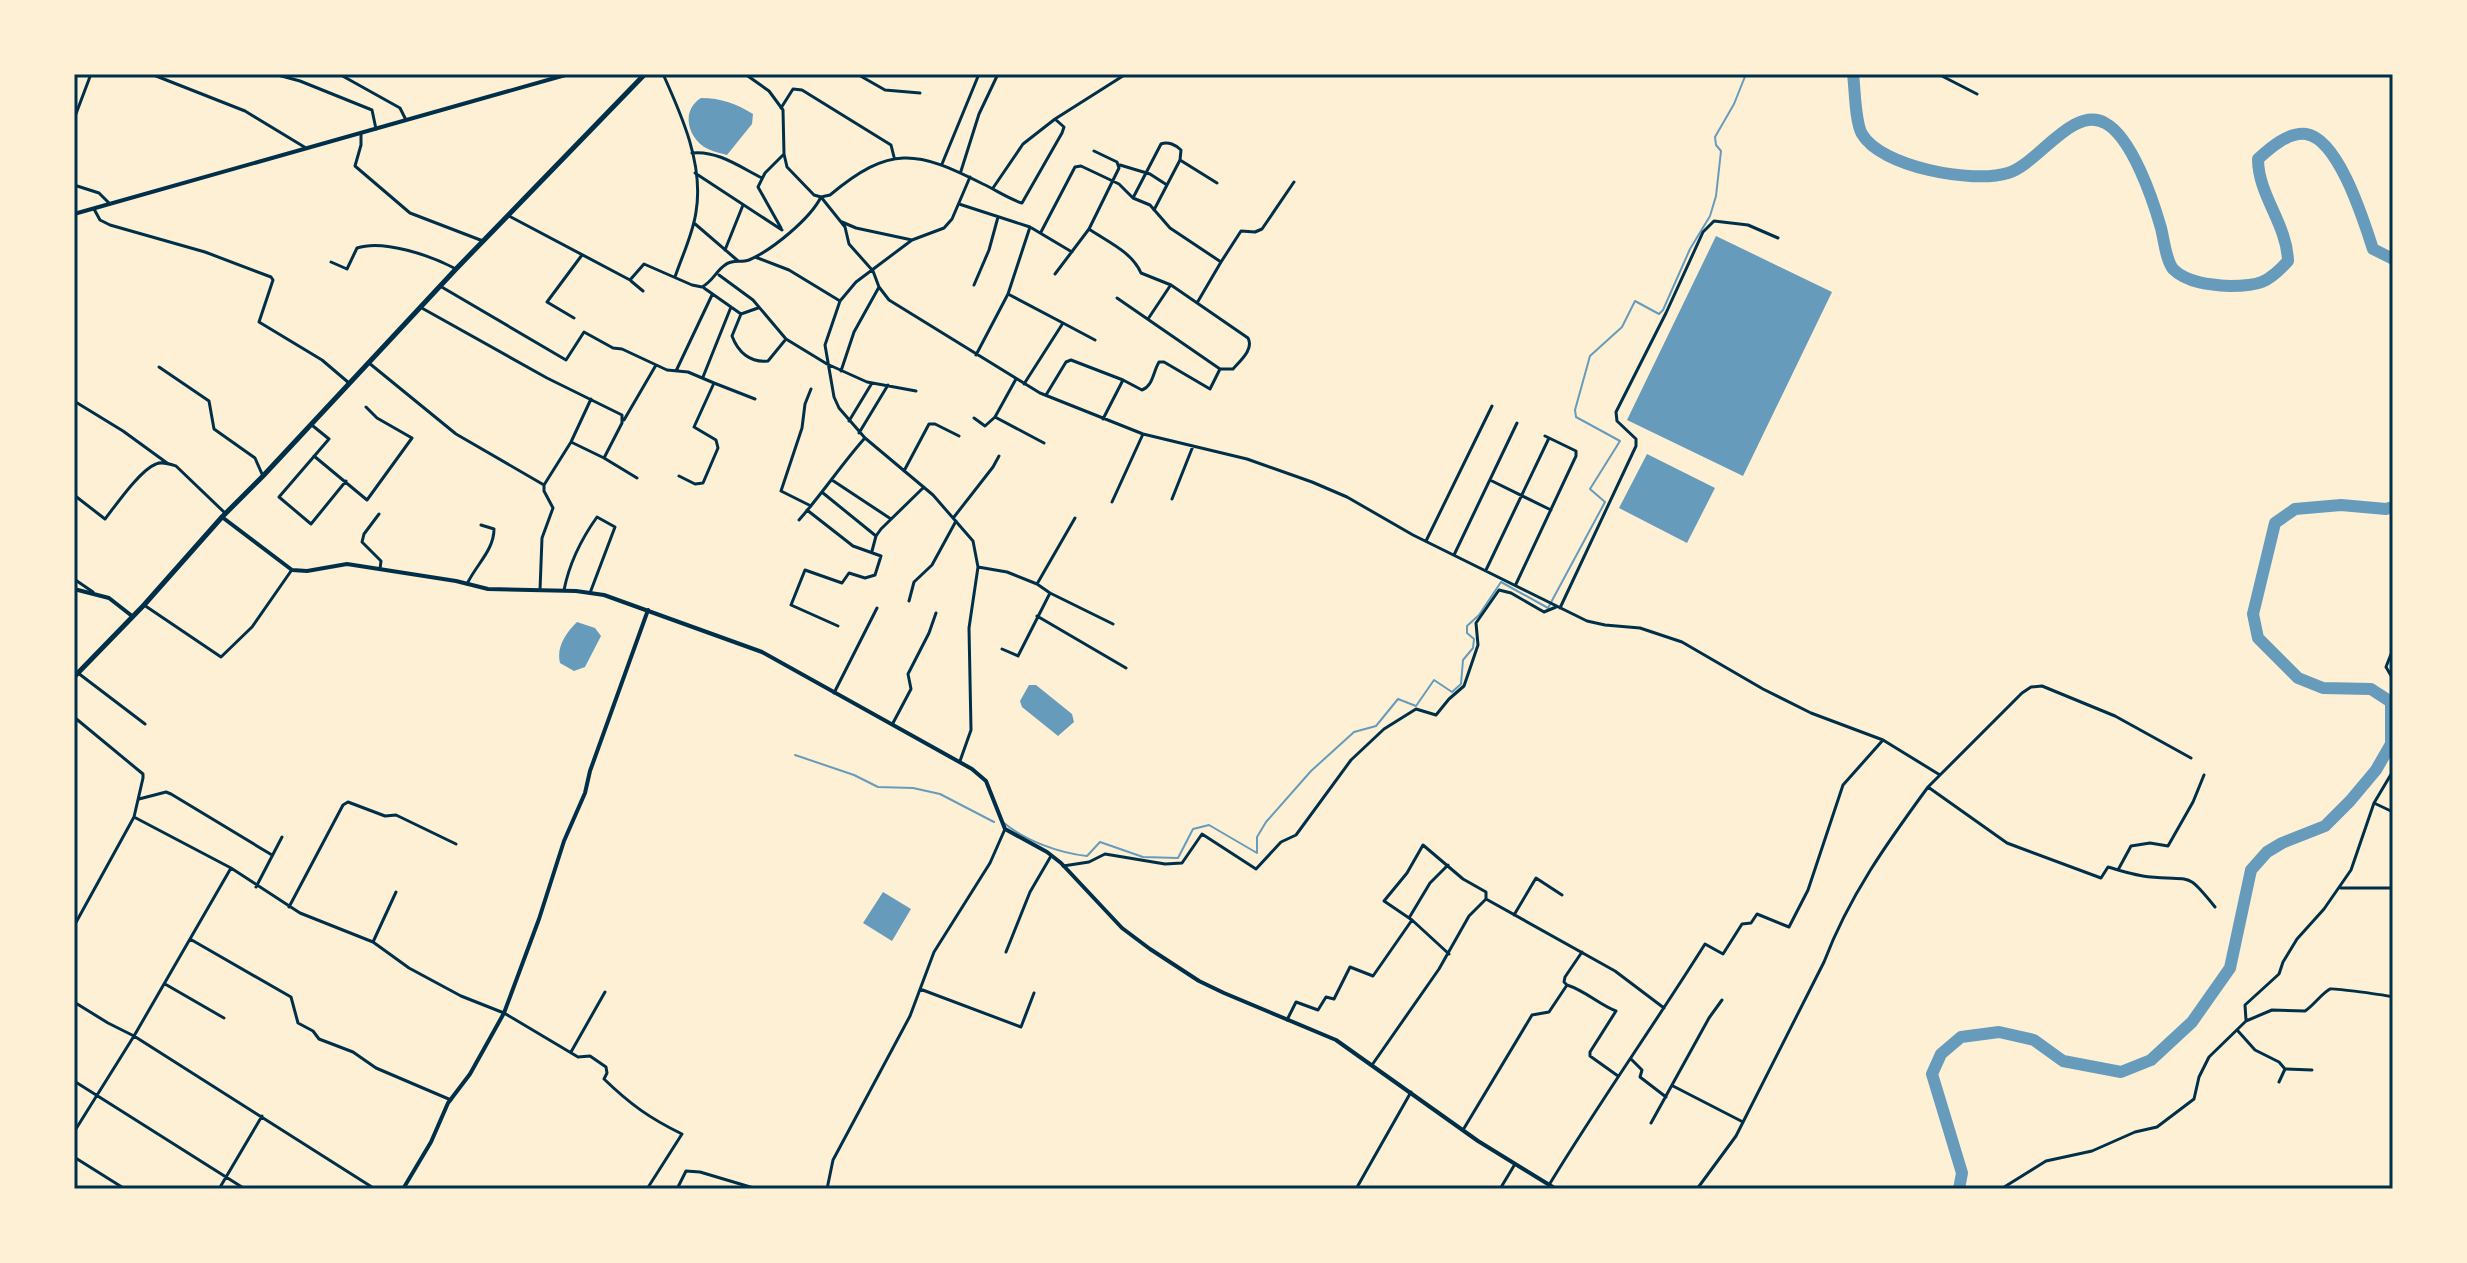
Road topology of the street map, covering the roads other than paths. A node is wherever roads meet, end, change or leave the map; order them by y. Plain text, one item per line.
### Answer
1 (91, 74) edge
2 (151, 74) edge
3 (274, 74) edge
4 (339, 74) edge
5 (569, 74) edge
6 (645, 74) edge
7 (663, 74) edge
8 (745, 74) edge
9 (857, 74) edge
10 (979, 74) edge
11 (998, 74) edge
12 (1126, 74) edge
13 (1938, 74) edge
14 (920, 93) dead end
15 (1977, 94) dead end
16 (781, 108) junction
17 (74, 119) edge
18 (1055, 119) junction
19 (406, 120) junction
20 (376, 129) junction
21 (361, 132) junction
22 (307, 148) junction
23 (1094, 151) dead end
24 (692, 153) junction
25 (784, 154) junction
26 (894, 158) junction
27 (1180, 160) junction
28 (942, 164) junction
29 (1120, 165) junction
30 (961, 172) junction
31 (695, 173) junction
32 (1146, 173) junction
33 (970, 177) junction
34 (762, 178) junction
35 (1113, 182) junction
36 (1294, 182) dead end
37 (1217, 183) dead end
38 (74, 185) edge
39 (1167, 185) junction
40 (993, 188) junction
41 (821, 197) junction
42 (1133, 198) junction
43 (110, 204) junction
44 (959, 204) junction
45 (744, 205) junction
46 (94, 209) junction
47 (1154, 210) junction
48 (74, 214) edge
49 (508, 216) junction
50 (998, 217) junction
51 (840, 221) junction
52 (694, 222) junction
53 (1030, 227) junction
54 (1089, 229) junction
55 (784, 232) junction
56 (1041, 232) junction
57 (1778, 238) dead end
58 (912, 240) junction
59 (483, 241) junction
60 (725, 250) junction
61 (1072, 252) junction
62 (582, 255) junction
63 (754, 257) junction
64 (331, 262) dead end
65 (739, 262) junction
66 (1221, 262) junction
67 (456, 269) junction
68 (873, 271) junction
69 (717, 274) junction
70 (1055, 274) dead end
71 (675, 278) junction
72 (630, 280) junction
73 (974, 285) dead end
74 (1171, 285) junction
75 (440, 286) junction
76 (702, 287) junction
77 (879, 287) junction
78 (643, 291) dead end
79 (1008, 294) junction
80 (712, 295) junction
81 (1117, 298) dead end
82 (840, 301) junction
83 (1197, 303) junction
84 (420, 307) junction
85 (731, 307) junction
86 (758, 308) junction
87 (741, 314) junction
88 (574, 318) dead end
89 (1148, 319) junction
90 (1063, 323) junction
91 (786, 339) junction
92 (1095, 340) dead end
93 (976, 355) junction
94 (368, 362) junction
95 (827, 364) junction
96 (656, 365) junction
97 (159, 367) dead end
98 (1220, 369) junction
99 (676, 371) junction
100 (841, 372) junction
101 (703, 377) junction
102 (1016, 379) junction
103 (1123, 380) junction
104 (349, 383) junction
105 (714, 383) junction
106 (872, 383) junction
107 (1024, 384) junction
108 (888, 385) junction
109 (811, 389) dead end
110 (916, 391) dead end
111 (1046, 395) junction
112 (591, 399) junction
113 (755, 399) dead end
114 (74, 401) edge
115 (1492, 406) dead end
116 (366, 407) dead end
117 (995, 417) junction
118 (974, 418) dead end
119 (1103, 420) junction
120 (849, 421) junction
121 (622, 423) junction
122 (1517, 423) dead end
123 (311, 424) junction
124 (859, 433) junction
125 (1143, 434) junction
126 (959, 436) dead end
127 (865, 438) junction
128 (571, 442) junction
129 (1044, 443) dead end
130 (1193, 446) junction
131 (314, 456) junction
132 (999, 456) dead end
133 (604, 458) junction
134 (167, 463) junction
135 (904, 471) junction
136 (263, 476) junction
137 (679, 476) dead end
138 (637, 478) dead end
139 (832, 480) junction
140 (1490, 480) junction
141 (346, 481) junction
142 (544, 485) junction
143 (924, 487) junction
144 (823, 493) junction
145 (74, 495) edge
146 (1522, 496) junction
147 (1172, 499) dead end
148 (1112, 502) dead end
149 (811, 506) junction
150 (807, 510) junction
151 (1551, 510) junction
152 (379, 514) dead end
153 (224, 515) junction
154 (1075, 518) dead end
155 (891, 519) junction
156 (799, 520) dead end
157 (955, 520) junction
158 (481, 525) dead end
159 (876, 536) junction
160 (1426, 541) junction
161 (872, 553) junction
162 (1454, 555) junction
163 (978, 567) junction
164 (292, 570) junction
165 (380, 570) junction
166 (1486, 570) junction
167 (74, 579) edge
168 (467, 584) junction
169 (1037, 584) junction
170 (1516, 584) junction
171 (74, 589) edge
172 (540, 590) junction
173 (564, 590) junction
174 (93, 592) junction
175 (590, 593) junction
176 (1050, 593) junction
177 (909, 601) dead end
178 (144, 605) junction
179 (1556, 606) junction
180 (877, 608) dead end
181 (648, 610) junction
182 (936, 613) dead end
183 (132, 616) junction
184 (1037, 616) junction
185 (1113, 624) dead end
186 (838, 626) dead end
187 (1002, 649) dead end
188 (2393, 649) edge
189 (1126, 668) dead end
190 (76, 675) edge
191 (2393, 679) edge
192 (834, 693) junction
193 (74, 717) edge
194 (893, 723) junction
195 (145, 724) dead end
196 (1883, 740) junction
197 (2191, 758) dead end
198 (960, 761) junction
199 (2393, 771) edge
200 (1940, 775) junction
201 (2204, 775) dead end
202 (1928, 787) junction
203 (139, 799) junction
204 (2374, 803) junction
205 (2393, 812) edge
206 (134, 817) junction
207 (1005, 829) junction
208 (282, 837) dead end
209 (456, 844) dead end
210 (272, 855) junction
211 (1051, 856) junction
212 (1448, 865) junction
213 (1063, 866) junction
214 (231, 868) junction
215 (2118, 870) junction
216 (256, 887) junction
217 (2339, 888) junction
218 (2393, 888) edge
219 (396, 892) dead end
220 (1562, 895) dead end
221 (1486, 899) junction
222 (289, 907) junction
223 (2215, 907) dead end
224 (1514, 915) junction
225 (1410, 919) junction
226 (74, 926) edge
227 (190, 939) junction
228 (373, 942) junction
229 (1006, 952) dead end
230 (1582, 952) junction
231 (1449, 954) junction
232 (164, 984) junction
233 (1567, 985) junction
234 (920, 989) junction
235 (605, 992) dead end
236 (1034, 993) dead end
237 (2393, 997) edge
238 (1722, 1000) dead end
239 (74, 1002) edge
240 (1664, 1008) junction
241 (504, 1013) junction
242 (224, 1018) dead end
243 (1287, 1020) junction
244 (2246, 1021) junction
245 (2238, 1031) junction
246 (134, 1036) junction
247 (571, 1052) junction
248 (1631, 1059) junction
249 (1372, 1065) junction
250 (2285, 1069) junction
251 (2312, 1070) dead end
252 (1618, 1077) junction
253 (74, 1081) edge
254 (2279, 1082) dead end
255 (1673, 1086) junction
256 (1411, 1092) junction
257 (97, 1095) junction
258 (1666, 1097) junction
259 (451, 1100) junction
260 (262, 1116) junction
261 (1743, 1122) junction
262 (1651, 1123) dead end
263 (1463, 1130) junction
264 (74, 1132) edge
265 (74, 1157) edge
266 (1515, 1164) junction
267 (227, 1177) junction
268 (1549, 1185) junction
269 (125, 1189) edge
270 (219, 1189) edge
271 (245, 1189) edge
272 (375, 1189) edge
273 (403, 1189) edge
274 (647, 1189) edge
275 (677, 1189) edge
276 (757, 1189) edge
277 (827, 1189) edge
278 (1356, 1189) edge
279 (1500, 1189) edge
280 (1556, 1189) edge
281 (1697, 1189) edge
282 (2001, 1189) edge

1 - 17 street
2 - 22 street
3 - 20 street
4 - 19 street
5 - 19 street
6 - 49 main road
7 - 24 street
8 - 16 street
9 - 14 street
10 - 28 street
11 - 30 street
12 - 18 street
13 - 15 street
16 - 25 street
16 - 26 street
18 - 40 street
18 - 40 street
19 - 20 street
20 - 21 street
21 - 22 street
21 - 59 street
22 - 43 street
23 - 29 street
24 - 31 street
24 - 34 street
25 - 34 street
25 - 41 street
26 - 28 street
26 - 41 street
27 - 32 street
27 - 37 street
27 - 39 street
28 - 30 street
29 - 32 street
29 - 35 street
30 - 33 street
31 - 45 street
31 - 52 street
32 - 39 street
32 - 42 street
33 - 40 street
33 - 44 street
34 - 55 street
35 - 42 street
35 - 54 street
35 - 56 street
36 - 66 street
38 - 43 street
39 - 47 street
41 - 51 street
41 - 55 street
42 - 47 street
43 - 46 street
44 - 50 street
44 - 58 street
45 - 55 street
45 - 60 street
46 - 48 street
46 - 104 street
47 - 66 street
49 - 59 main road
49 - 62 street
50 - 53 street
50 - 73 street
51 - 58 street
51 - 68 street
52 - 60 street
52 - 71 street
53 - 56 street
53 - 79 street
54 - 61 street
54 - 74 street
55 - 63 street
56 - 61 street
57 - 179 street
58 - 68 street
59 - 67 main road
60 - 65 street
61 - 70 street
62 - 72 street
62 - 88 street
63 - 65 street
63 - 82 street
64 - 67 street
65 - 69 street
66 - 83 street
67 - 75 main road
68 - 77 street
68 - 82 street
69 - 76 street
69 - 86 street
71 - 72 street
71 - 76 street
72 - 78 street
74 - 83 street
74 - 89 street
75 - 84 main road
75 - 96 street
76 - 80 street
77 - 93 street
77 - 100 street
79 - 90 street
79 - 93 street
80 - 85 street
80 - 99 street
81 - 89 street
82 - 95 street
83 - 98 street
84 - 94 main road
84 - 112 street
85 - 87 street
85 - 101 street
86 - 87 street
86 - 91 street
87 - 91 street
89 - 98 street
90 - 92 street
90 - 107 street
91 - 95 street
93 - 102 street
94 - 104 main road
94 - 142 street
95 - 100 street
95 - 120 street
96 - 99 street
96 - 121 street
97 - 136 street
98 - 103 street
99 - 101 street
100 - 106 street
101 - 105 street
102 - 107 street
102 - 117 street
103 - 111 street
103 - 119 street
104 - 123 main road
105 - 113 street
105 - 137 street
106 - 108 street
106 - 120 street
107 - 111 street
108 - 110 street
108 - 124 street
109 - 149 street
111 - 119 street
112 - 121 street
112 - 128 street
114 - 134 street
115 - 160 street
116 - 141 street
117 - 118 street
117 - 129 street
119 - 125 street
120 - 124 street
121 - 133 street
122 - 140 street
123 - 131 street
123 - 136 main road
124 - 127 street
125 - 130 street
125 - 148 street
126 - 135 street
127 - 135 street
127 - 139 street
128 - 133 street
128 - 142 street
130 - 147 street
130 - 160 street
131 - 141 street
131 - 141 street
132 - 157 street
133 - 138 street
134 - 145 street
134 - 153 street
135 - 143 street
136 - 153 main road
139 - 144 street
139 - 155 street
140 - 146 street
140 - 162 street
142 - 172 street
143 - 155 street
143 - 157 street
144 - 149 street
144 - 159 street
146 - 151 street
146 - 151 street
146 - 166 street
149 - 150 street
150 - 156 street
150 - 161 street
151 - 170 street
152 - 165 street
153 - 164 street
153 - 178 main road
154 - 169 street
155 - 159 street
157 - 163 street
157 - 177 street
158 - 168 street
159 - 161 street
160 - 162 street
161 - 186 street
162 - 166 street
163 - 169 street
163 - 198 street
164 - 165 street
164 - 178 street
165 - 168 street
166 - 170 street
167 - 174 street
168 - 172 street
169 - 176 street
170 - 179 street
171 - 174 street
172 - 173 street
173 - 175 street
173 - 175 street
174 - 183 street
175 - 181 street
176 - 184 street
176 - 185 street
178 - 183 main road
179 - 196 street
179 - 213 street
180 - 192 street
181 - 192 street
181 - 241 street
182 - 194 street
183 - 190 main road
184 - 187 street
184 - 189 street
188 - 191 street
190 - 195 street
192 - 194 street
193 - 203 street
194 - 198 street
196 - 200 street
196 - 240 street
197 - 200 street
198 - 207 street
199 - 204 street
200 - 202 street
201 - 215 street
202 - 215 street
202 - 261 street
203 - 206 street
203 - 210 street
204 - 205 street
204 - 217 street
206 - 214 street
206 - 226 street
207 - 211 street
207 - 234 street
208 - 210 street
209 - 222 street
210 - 216 street
211 - 213 street
211 - 229 street
212 - 221 street
212 - 225 street
212 - 225 street
213 - 243 street
214 - 216 street
214 - 227 street
215 - 223 street
216 - 222 street
217 - 218 street
217 - 244 street
219 - 228 street
220 - 224 street
221 - 224 street
221 - 231 street
222 - 228 street
224 - 230 street
225 - 231 street
225 - 243 street
227 - 232 street
227 - 259 street
228 - 241 street
230 - 233 street
230 - 240 street
231 - 249 street
232 - 242 street
232 - 246 street
233 - 252 street
233 - 263 street
234 - 236 street
234 - 277 street
235 - 247 street
237 - 244 street
238 - 255 street
239 - 246 street
240 - 248 street
241 - 247 street
241 - 259 street
243 - 249 street
244 - 245 street
245 - 250 street
245 - 282 street
246 - 257 street
246 - 260 street
247 - 274 street
248 - 252 street
248 - 258 street
249 - 256 street
250 - 251 street
250 - 254 street
252 - 268 street
253 - 257 street
255 - 258 street
255 - 261 street
256 - 263 street
256 - 278 street
257 - 264 street
257 - 267 street
258 - 262 street
259 - 273 street
260 - 267 street
260 - 272 street
261 - 281 street
263 - 266 street
265 - 269 street
266 - 268 street
266 - 279 street
267 - 270 street
267 - 271 street
268 - 280 street
275 - 276 street

